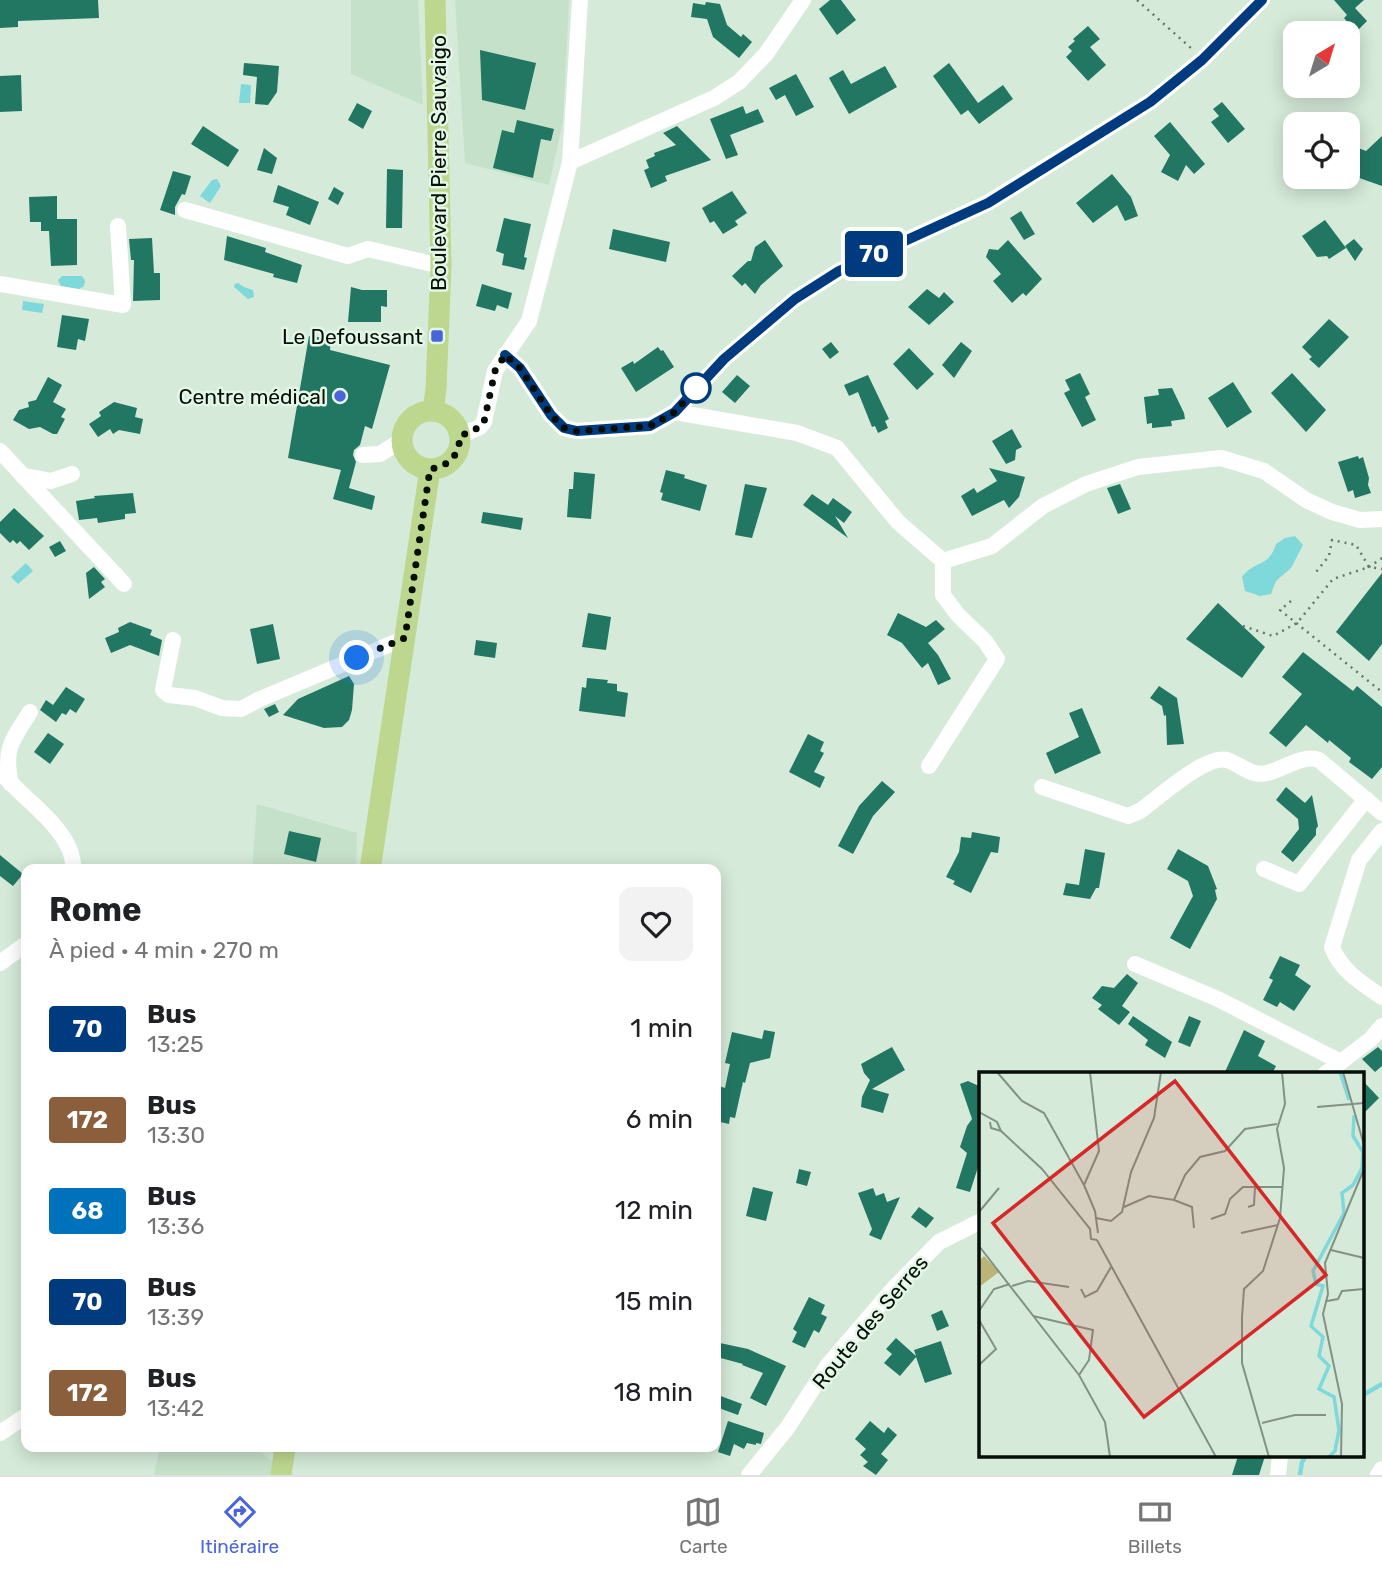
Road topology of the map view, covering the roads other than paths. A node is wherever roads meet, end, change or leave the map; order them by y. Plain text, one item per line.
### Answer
1 (435, 0) edge
2 (580, 0) edge
3 (803, 0) edge
4 (1262, 0) edge
5 (570, 162) junction
6 (185, 210) dead end
7 (118, 226) dead end
8 (441, 266) junction
9 (0, 284) edge
10 (505, 355) junction
11 (433, 411) junction
12 (675, 412) junction
13 (460, 436) junction
14 (402, 440) junction
15 (0, 451) edge
16 (363, 455) dead end
17 (430, 469) junction
18 (72, 474) dead end
19 (23, 476) junction
20 (1382, 519) edge
21 (943, 561) junction
22 (124, 584) dead end
23 (405, 638) junction
24 (173, 640) dead end
25 (30, 712) dead end
26 (929, 766) dead end
27 (0, 771) edge
28 (11, 785) junction
29 (1042, 787) dead end
30 (1366, 799) junction
31 (1382, 813) edge
32 (1382, 831) edge
33 (73, 864) edge
34 (371, 864) edge
35 (1264, 869) dead end
36 (21, 948) edge
37 (0, 963) edge
38 (1135, 964) dead end
39 (1382, 997) edge
40 (1382, 1026) edge
41 (1341, 1062) junction
42 (1328, 1072) edge
43 (979, 1221) edge
44 (21, 1419) edge
45 (0, 1433) edge
46 (284, 1452) edge
47 (1382, 1469) edge
48 (281, 1475) edge
49 (749, 1475) edge
50 (1378, 1475) edge

1 - 8 main road, Boulevard Pierre Sauvaigo
2 - 5 street
3 - 5 street
4 - 12 street
5 - 10 street
6 - 8 street
7 - 9 street
8 - 11 main road, Boulevard Pierre Sauvaigo
10 - 12 street
10 - 13 street
11 - 13 main road
11 - 14 main road
12 - 21 street
13 - 17 main road
14 - 16 street
14 - 17 main road
15 - 19 street
17 - 23 main road
18 - 19 street
19 - 22 street
20 - 21 street
21 - 26 street
23 - 24 street
23 - 34 main road
25 - 28 street
27 - 28 street
28 - 33 street
29 - 30 street
30 - 31 street
30 - 35 street
32 - 39 street
36 - 37 street
38 - 41 street
40 - 41 street
41 - 42 street
43 - 49 street, Route des Serres
44 - 45 street
46 - 48 main road
47 - 50 street

